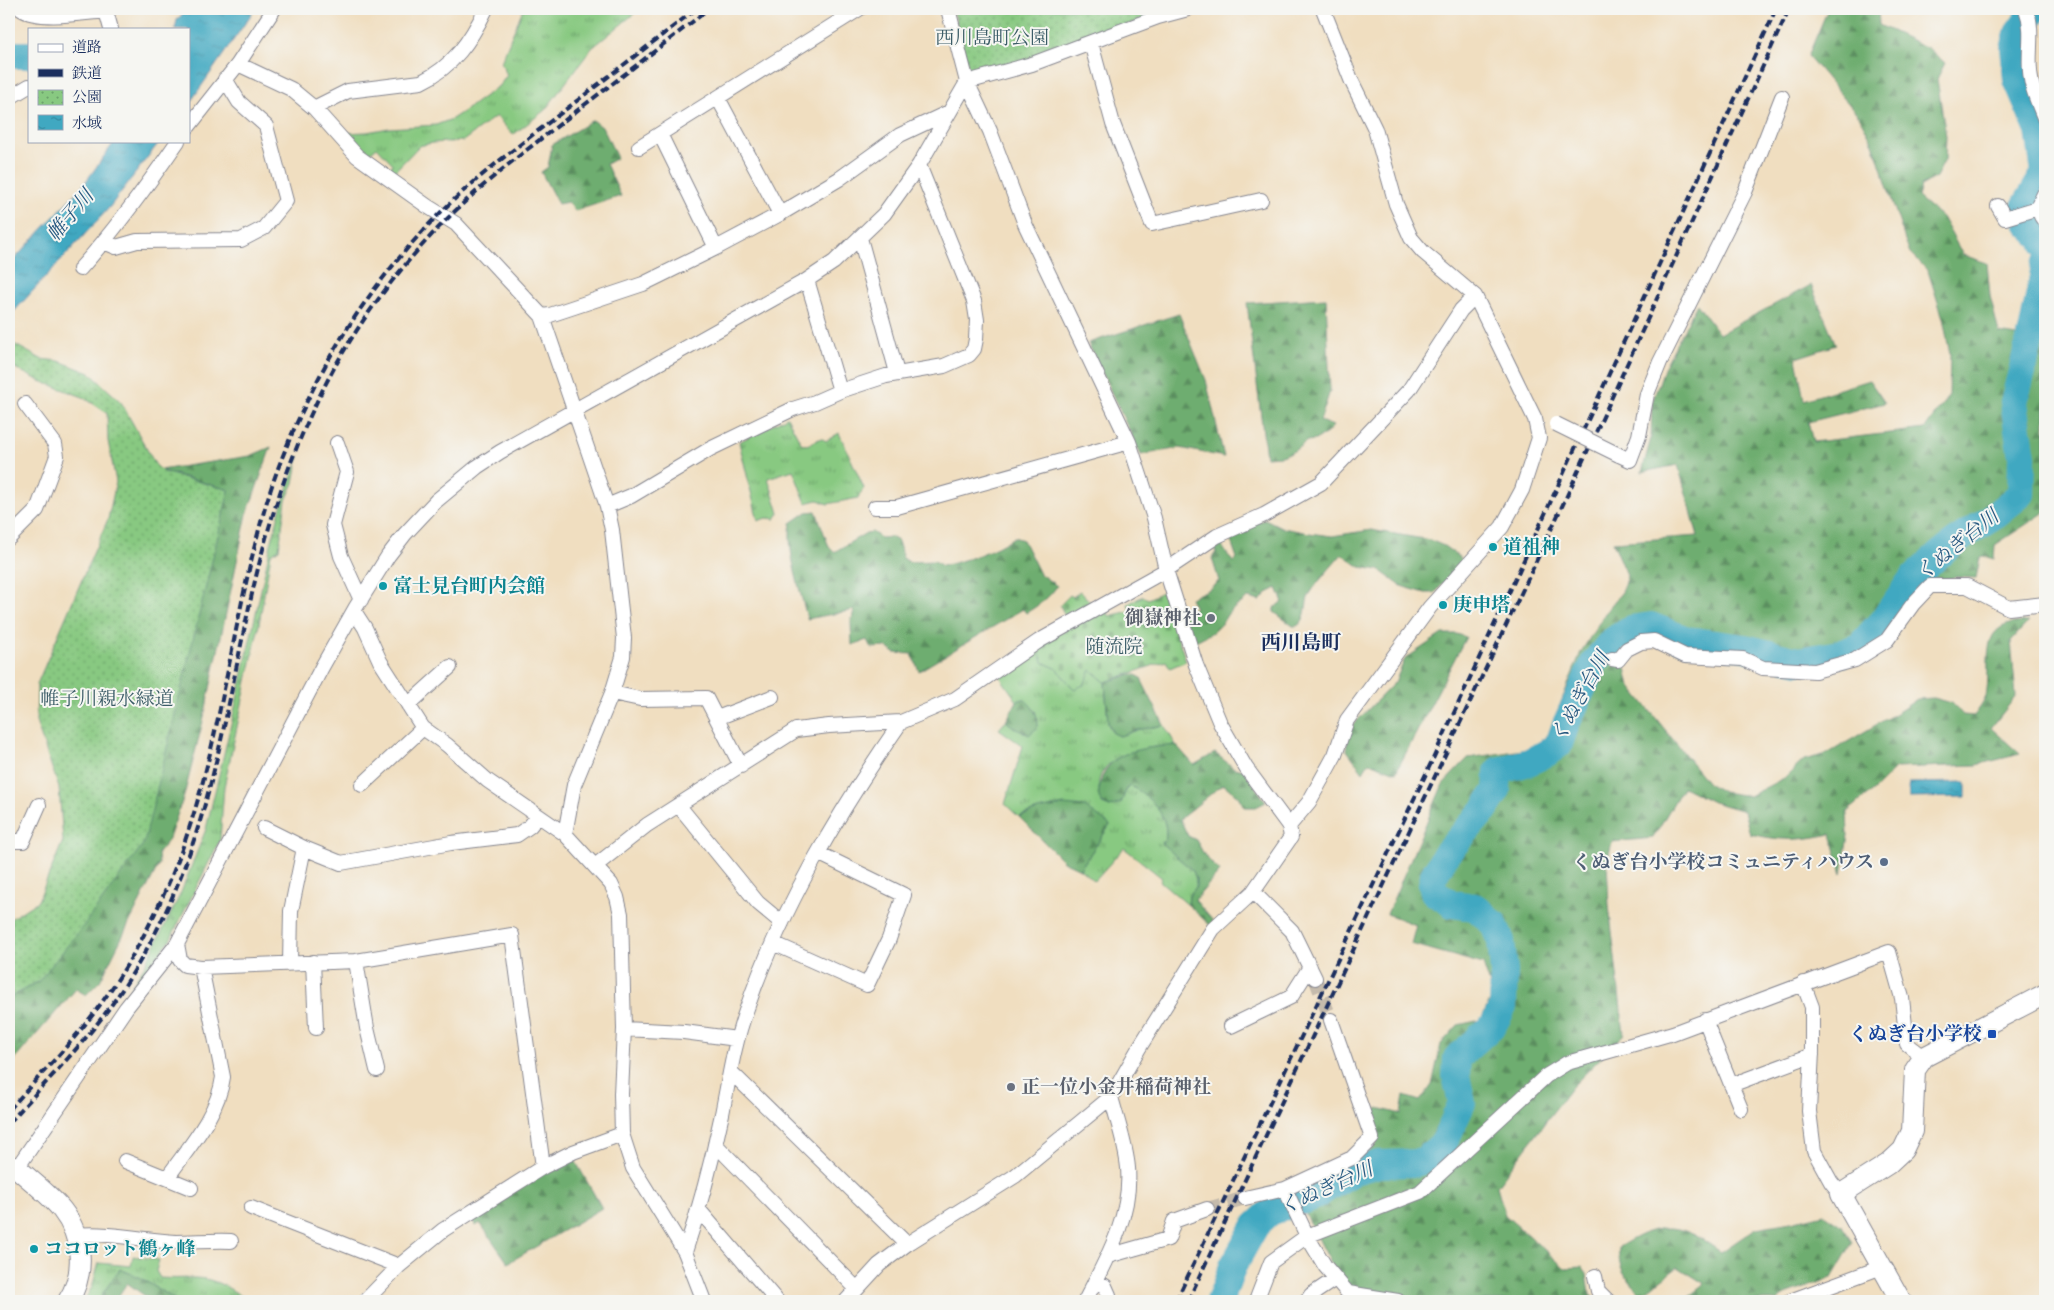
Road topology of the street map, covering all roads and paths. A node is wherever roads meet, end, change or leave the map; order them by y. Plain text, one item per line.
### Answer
1 (21, 9) edge
2 (274, 9) edge
3 (486, 9) edge
4 (859, 9) edge
5 (948, 9) edge
6 (1188, 9) edge
7 (1324, 9) edge
8 (2026, 9) edge
9 (111, 28) edge
10 (1091, 43) junction
11 (238, 64) junction
12 (225, 79) junction
13 (967, 82) junction
14 (28, 87) edge
15 (1782, 97) dead end
16 (9, 98) edge
17 (718, 98) junction
18 (314, 108) junction
19 (949, 112) junction
20 (2045, 120) edge
21 (190, 123) edge
22 (660, 134) junction
23 (177, 142) edge
24 (639, 147) dead end
25 (919, 165) junction
26 (2045, 192) edge
27 (1261, 200) dead end
28 (1998, 206) dead end
29 (2035, 209) junction
30 (780, 214) junction
31 (2045, 222) edge
32 (860, 238) junction
33 (104, 242) junction
34 (716, 248) junction
35 (80, 269) dead end
36 (807, 280) junction
37 (1475, 296) junction
38 (542, 316) junction
39 (897, 374) junction
40 (840, 390) junction
41 (25, 404) dead end
42 (574, 410) junction
43 (1535, 419) junction
44 (1129, 442) junction
45 (337, 443) dead end
46 (607, 506) junction
47 (875, 507) dead end
48 (9, 538) edge
49 (1166, 570) junction
50 (2045, 604) edge
51 (358, 605) junction
52 (1612, 659) dead end
53 (450, 667) dead end
54 (612, 693) junction
55 (772, 697) dead end
56 (408, 705) junction
57 (717, 718) junction
58 (901, 722) junction
59 (423, 728) junction
60 (741, 766) junction
61 (362, 785) dead end
62 (39, 805) dead end
63 (679, 806) junction
64 (538, 816) junction
65 (1289, 826) junction
66 (264, 828) dead end
67 (565, 834) junction
68 (9, 841) edge
69 (304, 848) junction
70 (818, 853) junction
71 (595, 866) junction
72 (1253, 892) junction
73 (782, 923) junction
74 (773, 943) junction
75 (177, 944) junction
76 (356, 961) junction
77 (313, 962) junction
78 (290, 964) junction
79 (201, 967) junction
80 (1803, 983) junction
81 (2045, 994) edge
82 (1331, 1020) tunnel mouth
83 (1705, 1020) junction
84 (1231, 1026) dead end
85 (316, 1028) dead end
86 (624, 1029) junction
87 (737, 1039) junction
88 (1812, 1054) junction
89 (1924, 1057) junction
90 (377, 1070) dead end
91 (731, 1072) junction
92 (1731, 1085) junction
93 (1112, 1097) junction
94 (1741, 1110) dead end
95 (622, 1134) junction
96 (715, 1144) junction
97 (125, 1161) dead end
98 (13, 1167) edge
99 (543, 1167) junction
100 (168, 1178) junction
101 (191, 1188) dead end
102 (1287, 1194) junction
103 (1841, 1194) junction
104 (1245, 1198) tunnel mouth
105 (251, 1208) dead end
106 (1207, 1209) tunnel mouth
107 (699, 1210) junction
108 (76, 1235) junction
109 (1307, 1236) junction
110 (231, 1241) dead end
111 (907, 1244) junction
112 (685, 1252) junction
113 (1108, 1256) junction
114 (399, 1266) junction
115 (1882, 1268) junction
116 (1595, 1276) dead end
117 (1335, 1279) junction
118 (1095, 1281) junction
119 (857, 1289) junction
120 (379, 1296) edge
121 (1347, 1297) edge
122 (68, 1301) edge
123 (365, 1301) edge
124 (704, 1301) edge
125 (778, 1301) edge
126 (846, 1301) edge
127 (1085, 1301) edge
128 (1107, 1301) edge
129 (1256, 1301) edge
130 (1307, 1301) edge
131 (1398, 1301) edge
132 (1608, 1301) edge
133 (1790, 1301) edge
134 (1901, 1301) edge

1 - 9 street
2 - 11 street
3 - 18 street
4 - 17 street
5 - 13 street
6 - 10 street
7 - 37 street
8 - 20 street
10 - 13 street
10 - 27 street
11 - 12 street
11 - 18 street
12 - 21 street
12 - 33 street
13 - 19 street
13 - 44 street
14 - 16 street
15 - 43 street, bridge
17 - 22 street
17 - 30 street
18 - 38 street
19 - 25 street
19 - 30 street
22 - 24 street
22 - 34 street
23 - 33 street
25 - 32 street
25 - 39 street
26 - 29 street
28 - 29 street
29 - 31 street
30 - 34 street
32 - 36 street
32 - 39 street
33 - 35 street
34 - 38 street
36 - 40 street
36 - 42 street
37 - 43 street
37 - 49 street
38 - 42 street
39 - 40 street
40 - 46 street
41 - 48 street
42 - 46 street
42 - 51 street
43 - 65 street
44 - 47 street
44 - 49 street
45 - 51 street
46 - 54 street
49 - 58 street
49 - 65 street
50 - 52 street
51 - 56 street
51 - 75 street
53 - 56 street
54 - 57 street
54 - 67 street
55 - 57 street
56 - 59 street
57 - 60 street
58 - 60 street
58 - 70 street
59 - 61 street
59 - 64 street
60 - 63 street
62 - 68 street
63 - 71 street
63 - 73 street
64 - 67 street
64 - 69 street
65 - 72 street
66 - 69 street
67 - 71 street
69 - 78 street
70 - 73 street
70 - 74 street
71 - 86 street
72 - 84 street
72 - 93 street
73 - 74 street
74 - 87 street
75 - 79 street
75 - 98 street
76 - 77 street
76 - 90 street
76 - 99 street
77 - 78 street
77 - 85 street
78 - 79 street
79 - 100 street
80 - 83 street
80 - 88 street
80 - 89 street
81 - 89 street
82 - 102 street
83 - 92 street
83 - 109 street
86 - 87 street
86 - 95 street
87 - 91 street
88 - 92 street
88 - 103 street
89 - 103 street
91 - 96 street
91 - 111 street
92 - 94 street
93 - 111 street
93 - 113 street
95 - 99 street
95 - 112 street
96 - 107 street
96 - 119 street
97 - 100 street
98 - 108 street
99 - 114 street
100 - 101 street
102 - 104 street
102 - 109 street
103 - 115 street
105 - 114 street
106 - 113 street
107 - 112 street
107 - 125 street
108 - 110 street
108 - 122 street
109 - 117 street
109 - 129 street
111 - 119 street
112 - 124 street
113 - 118 street
114 - 120 street
115 - 133 street
115 - 134 street
116 - 132 street
117 - 121 street
117 - 130 street
118 - 127 street
118 - 128 street
119 - 126 street
120 - 123 street
121 - 131 street

